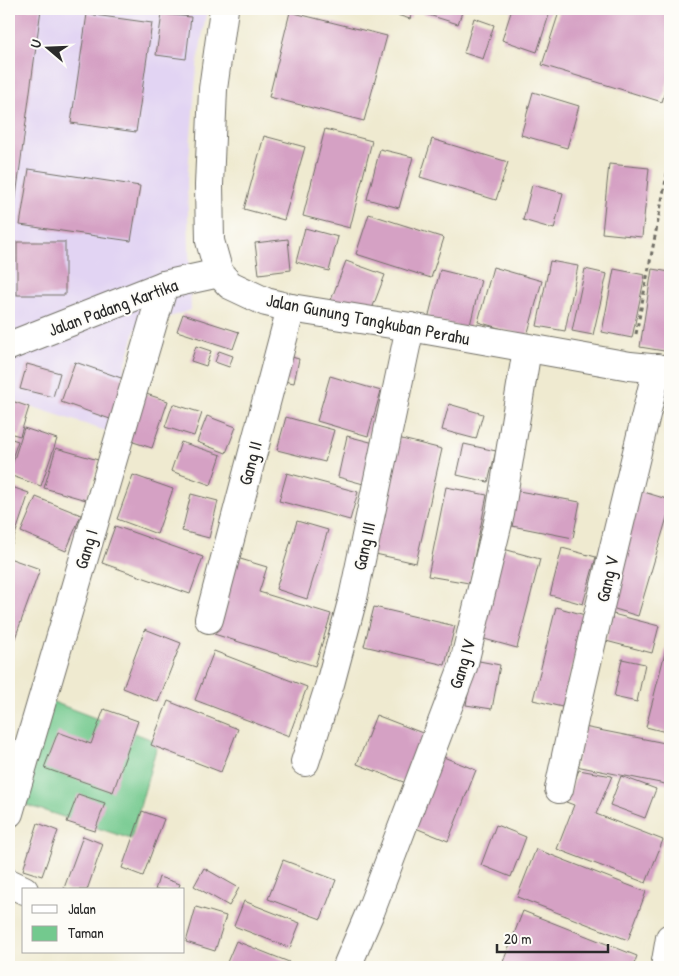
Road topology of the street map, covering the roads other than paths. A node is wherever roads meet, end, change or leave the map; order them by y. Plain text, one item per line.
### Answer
1 (224, 9) edge
2 (219, 274) junction
3 (164, 285) junction
4 (291, 308) junction
5 (410, 327) junction
6 (9, 346) edge
7 (528, 349) junction
8 (664, 369) edge
9 (209, 619) dead end
10 (305, 762) dead end
11 (559, 790) dead end
12 (9, 813) edge
13 (9, 883) edge
14 (22, 889) edge
15 (670, 938) edge
16 (348, 964) dead end
17 (664, 967) edge

1 - 2 street
2 - 3 street, Jalan Padang Kartika
2 - 4 street, Jalan Gunung Tangkuban Perahu
3 - 6 street, Jalan Padang Kartika
3 - 12 street, Gang I
4 - 5 street, Jalan Gunung Tangkuban Perahu
4 - 9 street, Gang II
5 - 7 street, Jalan Gunung Tangkuban Perahu
5 - 10 street, Gang III
7 - 8 street, Jalan Gunung Tangkuban Perahu
7 - 16 street, Gang IV
8 - 11 street, Gang V
13 - 14 street
15 - 17 street

